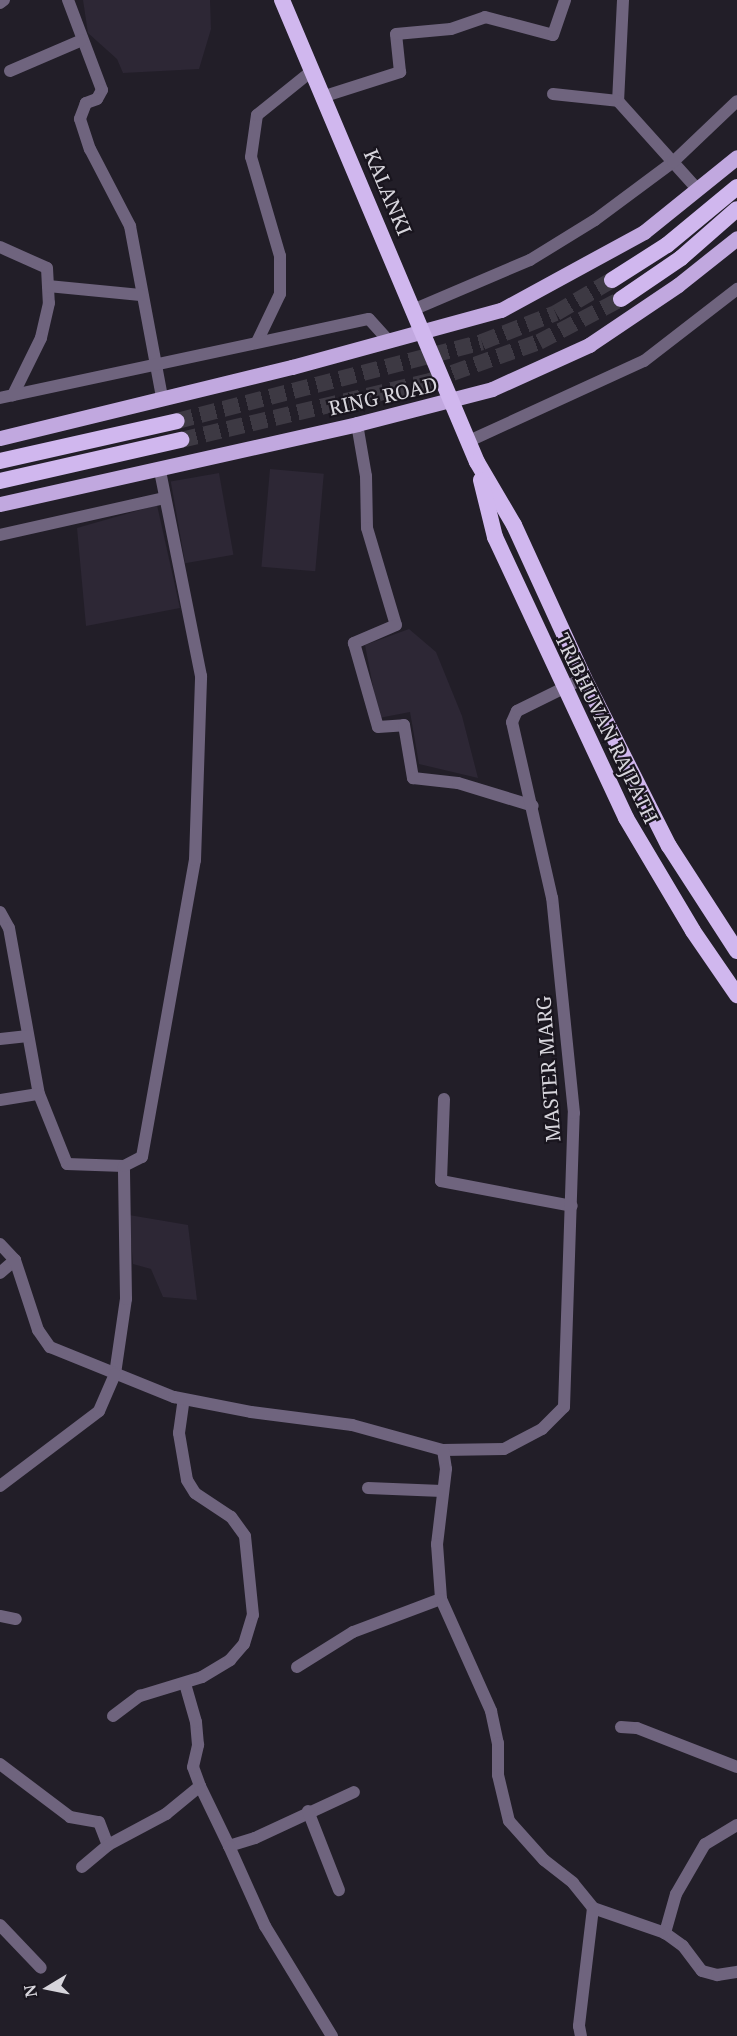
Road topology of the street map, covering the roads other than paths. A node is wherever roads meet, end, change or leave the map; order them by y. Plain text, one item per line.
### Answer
1 (4, 0) edge
2 (68, 0) edge
3 (282, 0) edge
4 (565, 0) edge
5 (623, 0) edge
6 (0, 3) edge
7 (82, 40) junction
8 (313, 69) junction
9 (10, 71) dead end
10 (553, 94) dead end
11 (325, 96) junction
12 (618, 101) junction
13 (737, 101) edge
14 (737, 157) edge
15 (673, 162) junction
16 (737, 187) edge
17 (698, 190) junction
18 (737, 209) edge
19 (737, 238) edge
20 (0, 247) edge
21 (612, 280) tunnel mouth
22 (48, 286) junction
23 (737, 289) edge
24 (141, 295) junction
25 (621, 299) tunnel mouth
26 (415, 309) junction
27 (424, 333) junction
28 (257, 342) junction
29 (390, 342) junction
30 (155, 362) junction
31 (6, 396) edge
32 (162, 397) junction
33 (453, 402) junction
34 (177, 420) tunnel mouth
35 (357, 424) junction
36 (0, 438) edge
37 (181, 440) tunnel mouth
38 (469, 441) junction
39 (0, 461) edge
40 (477, 462) junction
41 (160, 470) junction
42 (0, 481) edge
43 (164, 498) junction
44 (0, 504) edge
45 (0, 536) edge
46 (584, 678) junction
47 (562, 689) junction
48 (532, 806) junction
49 (0, 912) edge
50 (737, 951) edge
51 (737, 996) edge
52 (28, 1036) junction
53 (0, 1039) edge
54 (39, 1094) junction
55 (444, 1099) dead end
56 (0, 1100) edge
57 (124, 1166) junction
58 (572, 1206) junction
59 (0, 1244) edge
60 (15, 1260) junction
61 (0, 1273) edge
62 (115, 1374) junction
63 (183, 1399) junction
64 (443, 1450) junction
65 (0, 1486) edge
66 (368, 1488) dead end
67 (442, 1491) junction
68 (441, 1599) junction
69 (0, 1616) edge
70 (16, 1619) dead end
71 (297, 1667) dead end
72 (185, 1684) junction
73 (113, 1716) dead end
74 (621, 1727) dead end
75 (0, 1764) edge
76 (737, 1767) edge
77 (200, 1786) junction
78 (354, 1792) dead end
79 (308, 1811) junction
80 (737, 1825) edge
81 (108, 1845) junction
82 (229, 1846) junction
83 (82, 1867) dead end
84 (339, 1890) dead end
85 (593, 1908) junction
86 (0, 1925) edge
87 (665, 1933) junction
88 (41, 1968) dead end
89 (737, 1972) edge
90 (332, 2036) edge
91 (581, 2036) edge

1 - 6 street
2 - 7 street
3 - 8 highway, KALANKI
4 - 11 street
5 - 12 street
7 - 9 street
7 - 24 street
8 - 11 highway, KALANKI
8 - 28 street
10 - 12 street
11 - 26 highway, KALANKI
12 - 15 street
13 - 15 street
14 - 17 main road
15 - 17 street
15 - 26 street
16 - 21 highway
17 - 27 main road
18 - 25 highway
19 - 33 main road, RING ROAD
20 - 22 street
22 - 24 street
22 - 31 street
23 - 38 street
24 - 30 street
26 - 27 highway, KALANKI
27 - 29 main road
27 - 33 highway, KALANKI
28 - 29 street
28 - 30 street
29 - 32 main road
30 - 31 street
30 - 32 street
32 - 36 main road
33 - 35 main road, RING ROAD
33 - 38 highway, TRIBHUVAN RAJPATH
34 - 39 highway
35 - 41 main road, RING ROAD
35 - 48 street
37 - 42 highway
38 - 40 highway, TRIBHUVAN RAJPATH
40 - 46 highway, TRIBHUVAN RAJPATH
40 - 47 highway, TRIBHUVAN RAJPATH
41 - 43 street
41 - 44 main road, RING ROAD
43 - 45 street
43 - 57 street
46 - 47 street, MASTER MARG
46 - 50 highway, TRIBHUVAN RAJPATH
47 - 48 street, MASTER MARG
47 - 51 highway, TRIBHUVAN RAJPATH
48 - 58 street, MASTER MARG
49 - 52 street
52 - 53 street
52 - 54 street
54 - 56 street
54 - 57 street
55 - 58 street
57 - 62 street
58 - 64 street, MASTER MARG
59 - 60 street
60 - 61 street
60 - 62 street, MASTER MARG
62 - 63 street, MASTER MARG
62 - 65 street
63 - 64 street, MASTER MARG
63 - 72 street
64 - 67 street
66 - 67 street
67 - 68 street
68 - 71 street
68 - 85 street
69 - 70 street
72 - 73 street
72 - 77 street
74 - 76 street
75 - 81 street
77 - 81 street
77 - 82 street
78 - 79 street
79 - 82 street
79 - 84 street
80 - 87 street
81 - 83 street
82 - 90 street
85 - 87 street
85 - 91 street
86 - 88 street
87 - 89 street

